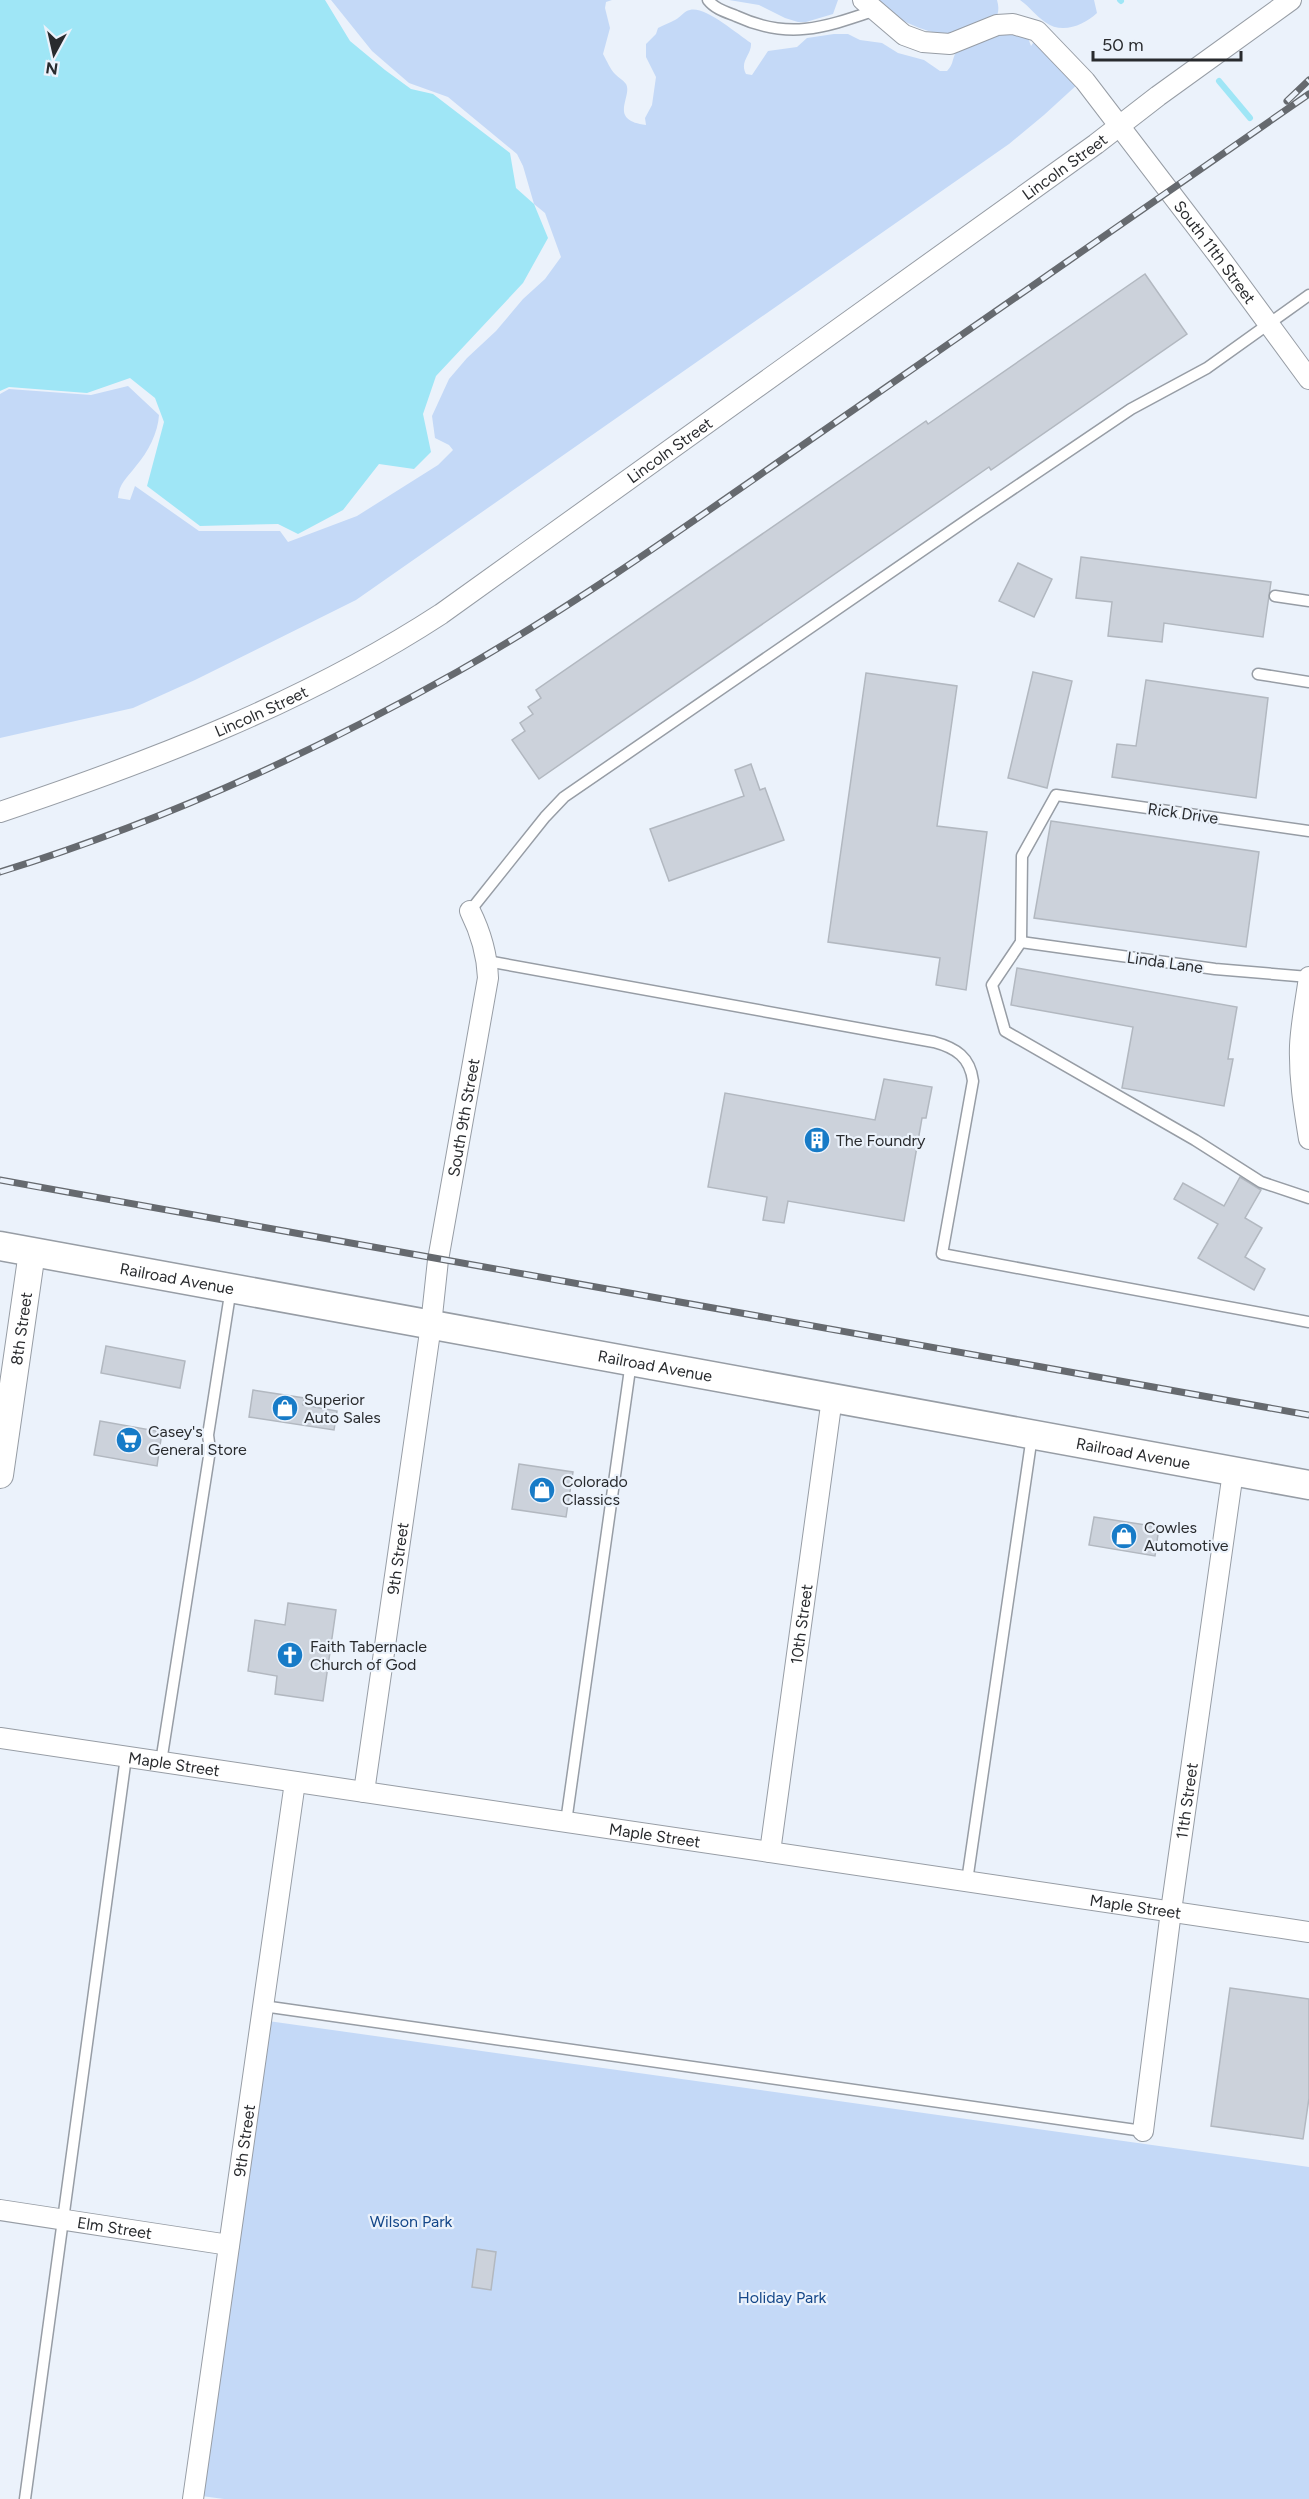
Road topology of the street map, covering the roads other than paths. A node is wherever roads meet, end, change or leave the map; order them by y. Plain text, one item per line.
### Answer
1 (708, 0) edge
2 (1291, 0) edge
3 (868, 5) edge
4 (1119, 127) junction
5 (1309, 295) edge
6 (1270, 324) junction
7 (1309, 379) edge
8 (1275, 596) dead end
9 (1309, 600) edge
10 (1258, 674) dead end
11 (1309, 682) edge
12 (0, 812) edge
13 (1309, 831) edge
14 (470, 911) joint
15 (1021, 942) junction
16 (487, 961) junction
17 (1309, 977) edge
18 (1304, 1064) edge
19 (1309, 1139) edge
20 (1309, 1198) edge
21 (0, 1246) edge
22 (32, 1252) junction
23 (231, 1288) junction
24 (1309, 1322) edge
25 (431, 1325) junction
26 (631, 1361) junction
27 (832, 1398) junction
28 (1032, 1435) junction
29 (1233, 1472) junction
30 (0, 1475) edge
31 (1309, 1485) edge
32 (0, 1738) edge
33 (126, 1757) junction
34 (161, 1762) junction
35 (295, 1782) junction
36 (364, 1792) junction
37 (566, 1822) junction
38 (770, 1852) junction
39 (967, 1881) junction
40 (1171, 1911) junction
41 (1309, 1932) edge
42 (263, 2007) junction
43 (1143, 2132) joint
44 (0, 2210) edge
45 (64, 2220) junction
46 (229, 2245) junction
47 (25, 2499) edge
48 (193, 2499) edge

1 - 3 lane
2 - 4 street, Lincoln Street
3 - 4 street, South 11th Street
4 - 6 street, South 11th Street
4 - 12 street, Lincoln Street
5 - 6 lane
6 - 7 street, South 11th Street
6 - 14 lane
8 - 9 lane
10 - 11 lane
13 - 15 lane, Rick Drive
14 - 16 street, South 9th Street
15 - 17 lane, Linda Lane
15 - 20 lane
16 - 24 lane
16 - 25 street, South 9th Street
17 - 18 street
18 - 19 street
21 - 22 main road, Railroad Avenue
22 - 23 main road, Railroad Avenue
22 - 30 street, 8th Street
23 - 25 main road, Railroad Avenue
23 - 34 lane
25 - 26 main road, Railroad Avenue
25 - 36 street, 9th Street
26 - 27 main road, Railroad Avenue
26 - 37 lane
27 - 28 main road, Railroad Avenue
27 - 38 street, 10th Street
28 - 29 main road, Railroad Avenue
28 - 39 lane
29 - 31 main road, Railroad Avenue
29 - 40 street, 11th Street
32 - 33 street, Maple Street
33 - 34 street, Maple Street
33 - 45 lane
34 - 35 street, Maple Street
35 - 36 street, Maple Street
35 - 42 street, 9th Street
36 - 37 street, Maple Street
37 - 38 street, Maple Street
38 - 39 street, Maple Street
39 - 40 street, Maple Street
40 - 41 street, Maple Street
40 - 43 street, 11th Street
42 - 43 lane
42 - 46 street, 9th Street
44 - 45 street, Elm Street
45 - 46 street, Elm Street
45 - 47 lane
46 - 48 street, 9th Street

